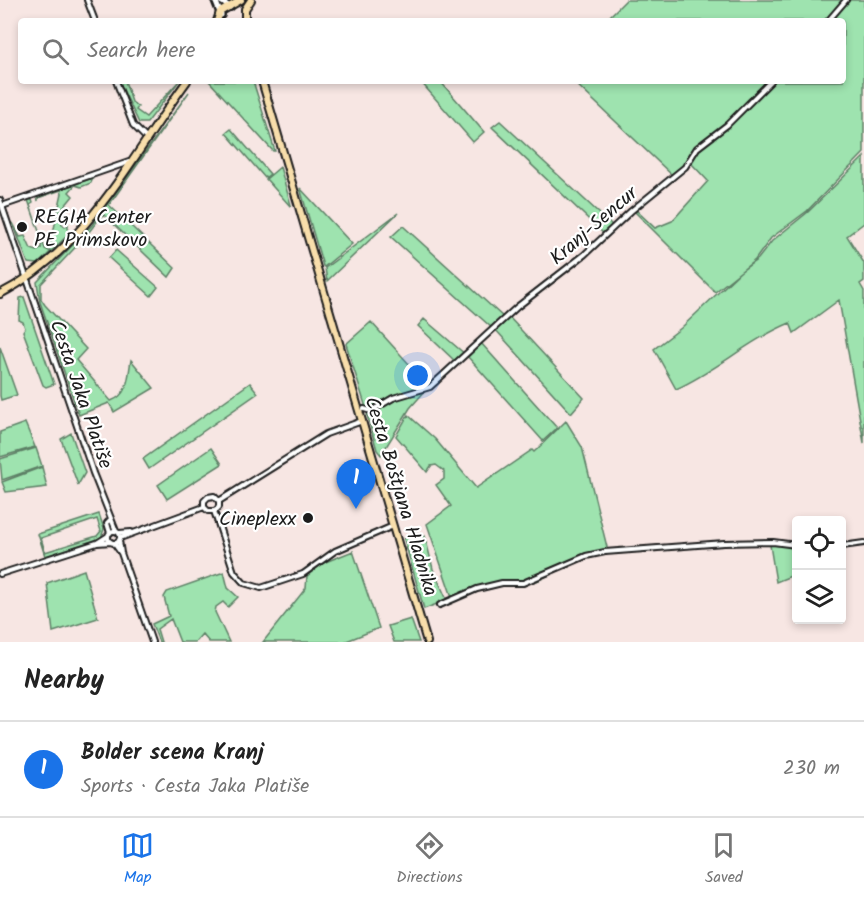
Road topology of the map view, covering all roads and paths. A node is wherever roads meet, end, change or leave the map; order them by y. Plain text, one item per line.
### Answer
1 (87, 0) edge
2 (215, 0) edge
3 (242, 0) edge
4 (253, 0) edge
5 (846, 0) edge
6 (233, 7) junction
7 (219, 17) edge
8 (94, 18) edge
9 (245, 18) edge
10 (246, 18) edge
11 (831, 18) edge
12 (117, 84) edge
13 (185, 84) edge
14 (263, 84) edge
15 (768, 84) edge
16 (146, 138) junction
17 (129, 162) junction
18 (0, 200) edge
19 (2, 206) junction
20 (26, 279) junction
21 (0, 294) edge
22 (364, 409) dead end
23 (362, 421) junction
24 (219, 501) junction
25 (204, 507) junction
26 (214, 512) junction
27 (110, 519) junction
28 (394, 526) junction
29 (109, 535) junction
30 (119, 536) junction
31 (112, 542) junction
32 (97, 543) junction
33 (864, 543) edge
34 (792, 544) edge
35 (846, 545) edge
36 (121, 553) junction
37 (0, 574) edge
38 (441, 605) dead end
39 (152, 642) edge
40 (427, 642) edge

1 - 8 street
2 - 6 main road
2 - 7 main road
3 - 6 main road
4 - 10 main road
5 - 11 street
6 - 7 main road
6 - 9 main road
12 - 16 street
13 - 16 main road
14 - 23 main road, Cesta Boštjana Hladnika
15 - 22 street, Kranj-Sencur
16 - 17 main road
17 - 19 street
17 - 20 main road
18 - 19 street, Cesta Jaka Platiše
19 - 20 street, Cesta Jaka Platiše
20 - 21 main road
20 - 27 street, Cesta Jaka Platiše
23 - 24 street
23 - 28 main road, Cesta Boštjana Hladnika
24 - 25 street
24 - 26 street
25 - 26 street
25 - 30 street
26 - 28 street
27 - 29 street, Cesta Jaka Platiše
27 - 30 street, Cesta Jaka Platiše
28 - 40 main road, Cesta Boštjana Hladnika
29 - 30 street
29 - 31 street, Cesta Jaka Platiše
29 - 32 street
30 - 31 street
30 - 36 street, Cesta Jaka Platiše
31 - 32 street
31 - 36 street, Cesta Jaka Platiše
32 - 37 street
33 - 35 street
34 - 38 street
36 - 39 street, Cesta Jaka Platiše

